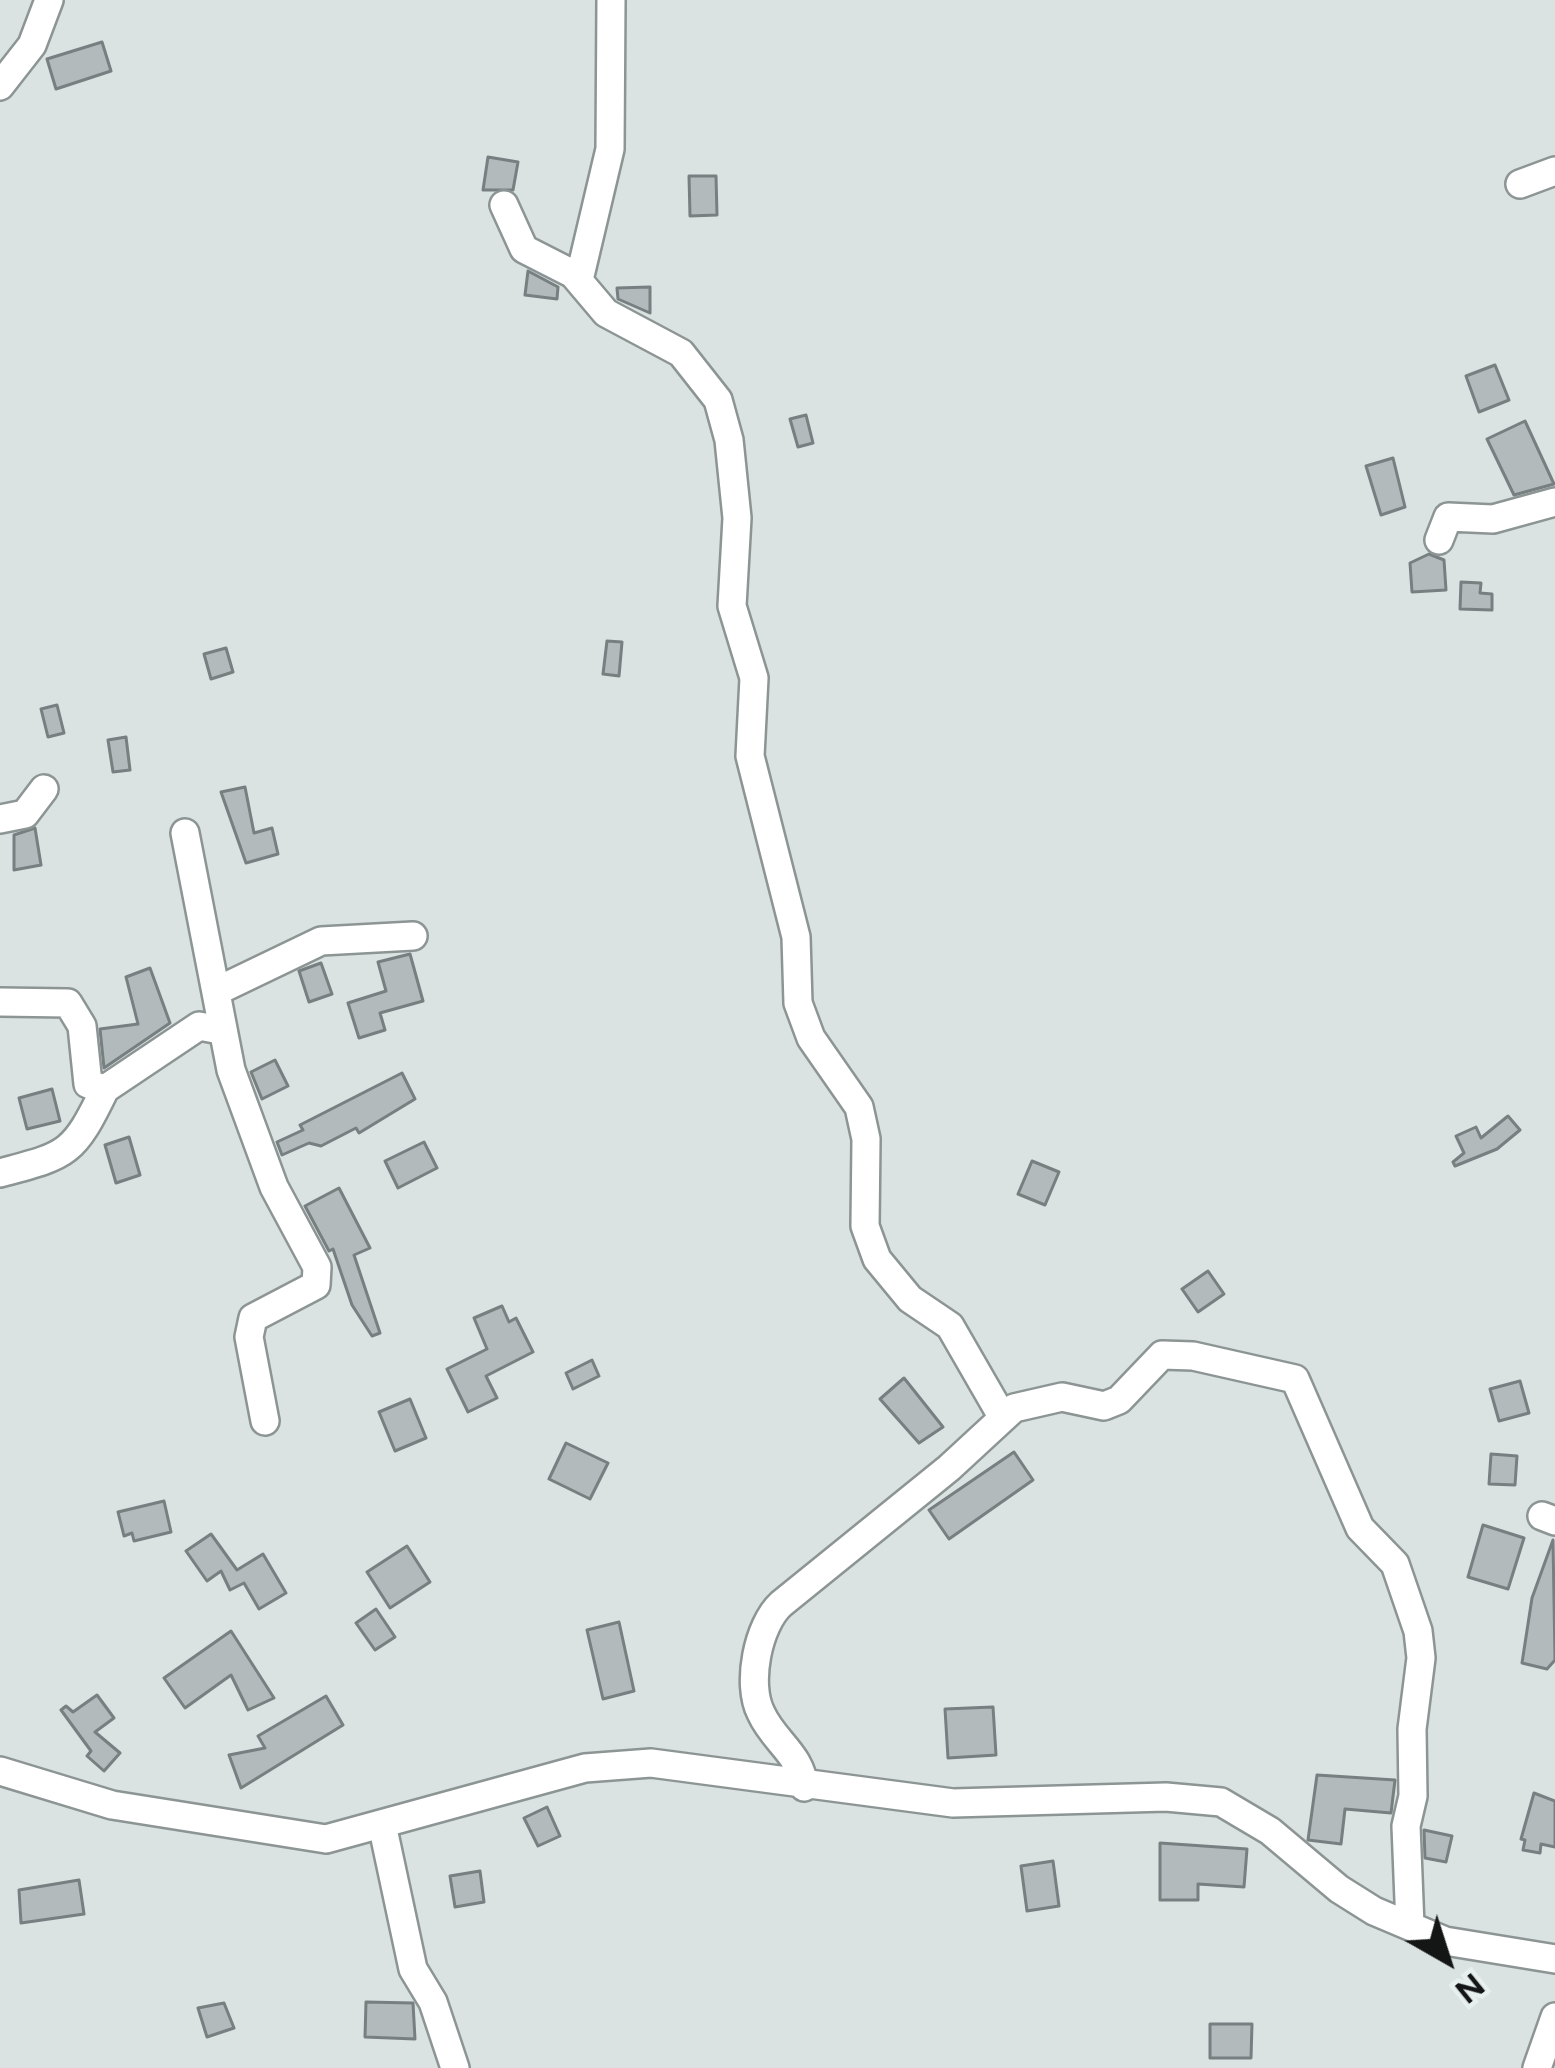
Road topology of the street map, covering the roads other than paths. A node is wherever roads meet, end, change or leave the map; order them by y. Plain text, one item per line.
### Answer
1 (49, 0) edge
2 (611, 0) edge
3 (0, 86) edge
4 (1555, 171) edge
5 (1520, 184) dead end
6 (504, 205) dead end
7 (578, 280) junction
8 (1555, 502) edge
9 (1438, 540) dead end
10 (44, 789) dead end
11 (0, 819) edge
12 (185, 833) dead end
13 (412, 936) dead end
14 (220, 990) junction
15 (0, 1002) edge
16 (220, 1030) junction
17 (105, 1089) junction
18 (0, 1173) edge
19 (1003, 1418) junction
20 (265, 1421) dead end
21 (0, 1771) edge
22 (803, 1787) junction
23 (382, 1824) junction
24 (1410, 1926) junction
25 (1555, 1959) edge
26 (1555, 2017) edge
27 (454, 2068) edge
28 (1537, 2068) edge

1 - 3 street
2 - 7 street
4 - 5 street
6 - 7 street
7 - 19 street
8 - 9 street
10 - 11 street
12 - 14 street
13 - 14 street
14 - 16 street
15 - 17 street
16 - 17 street
16 - 20 street
17 - 18 street
19 - 22 street
19 - 24 street
21 - 23 street
22 - 23 street
22 - 24 street
23 - 27 street
24 - 25 street
26 - 28 street

